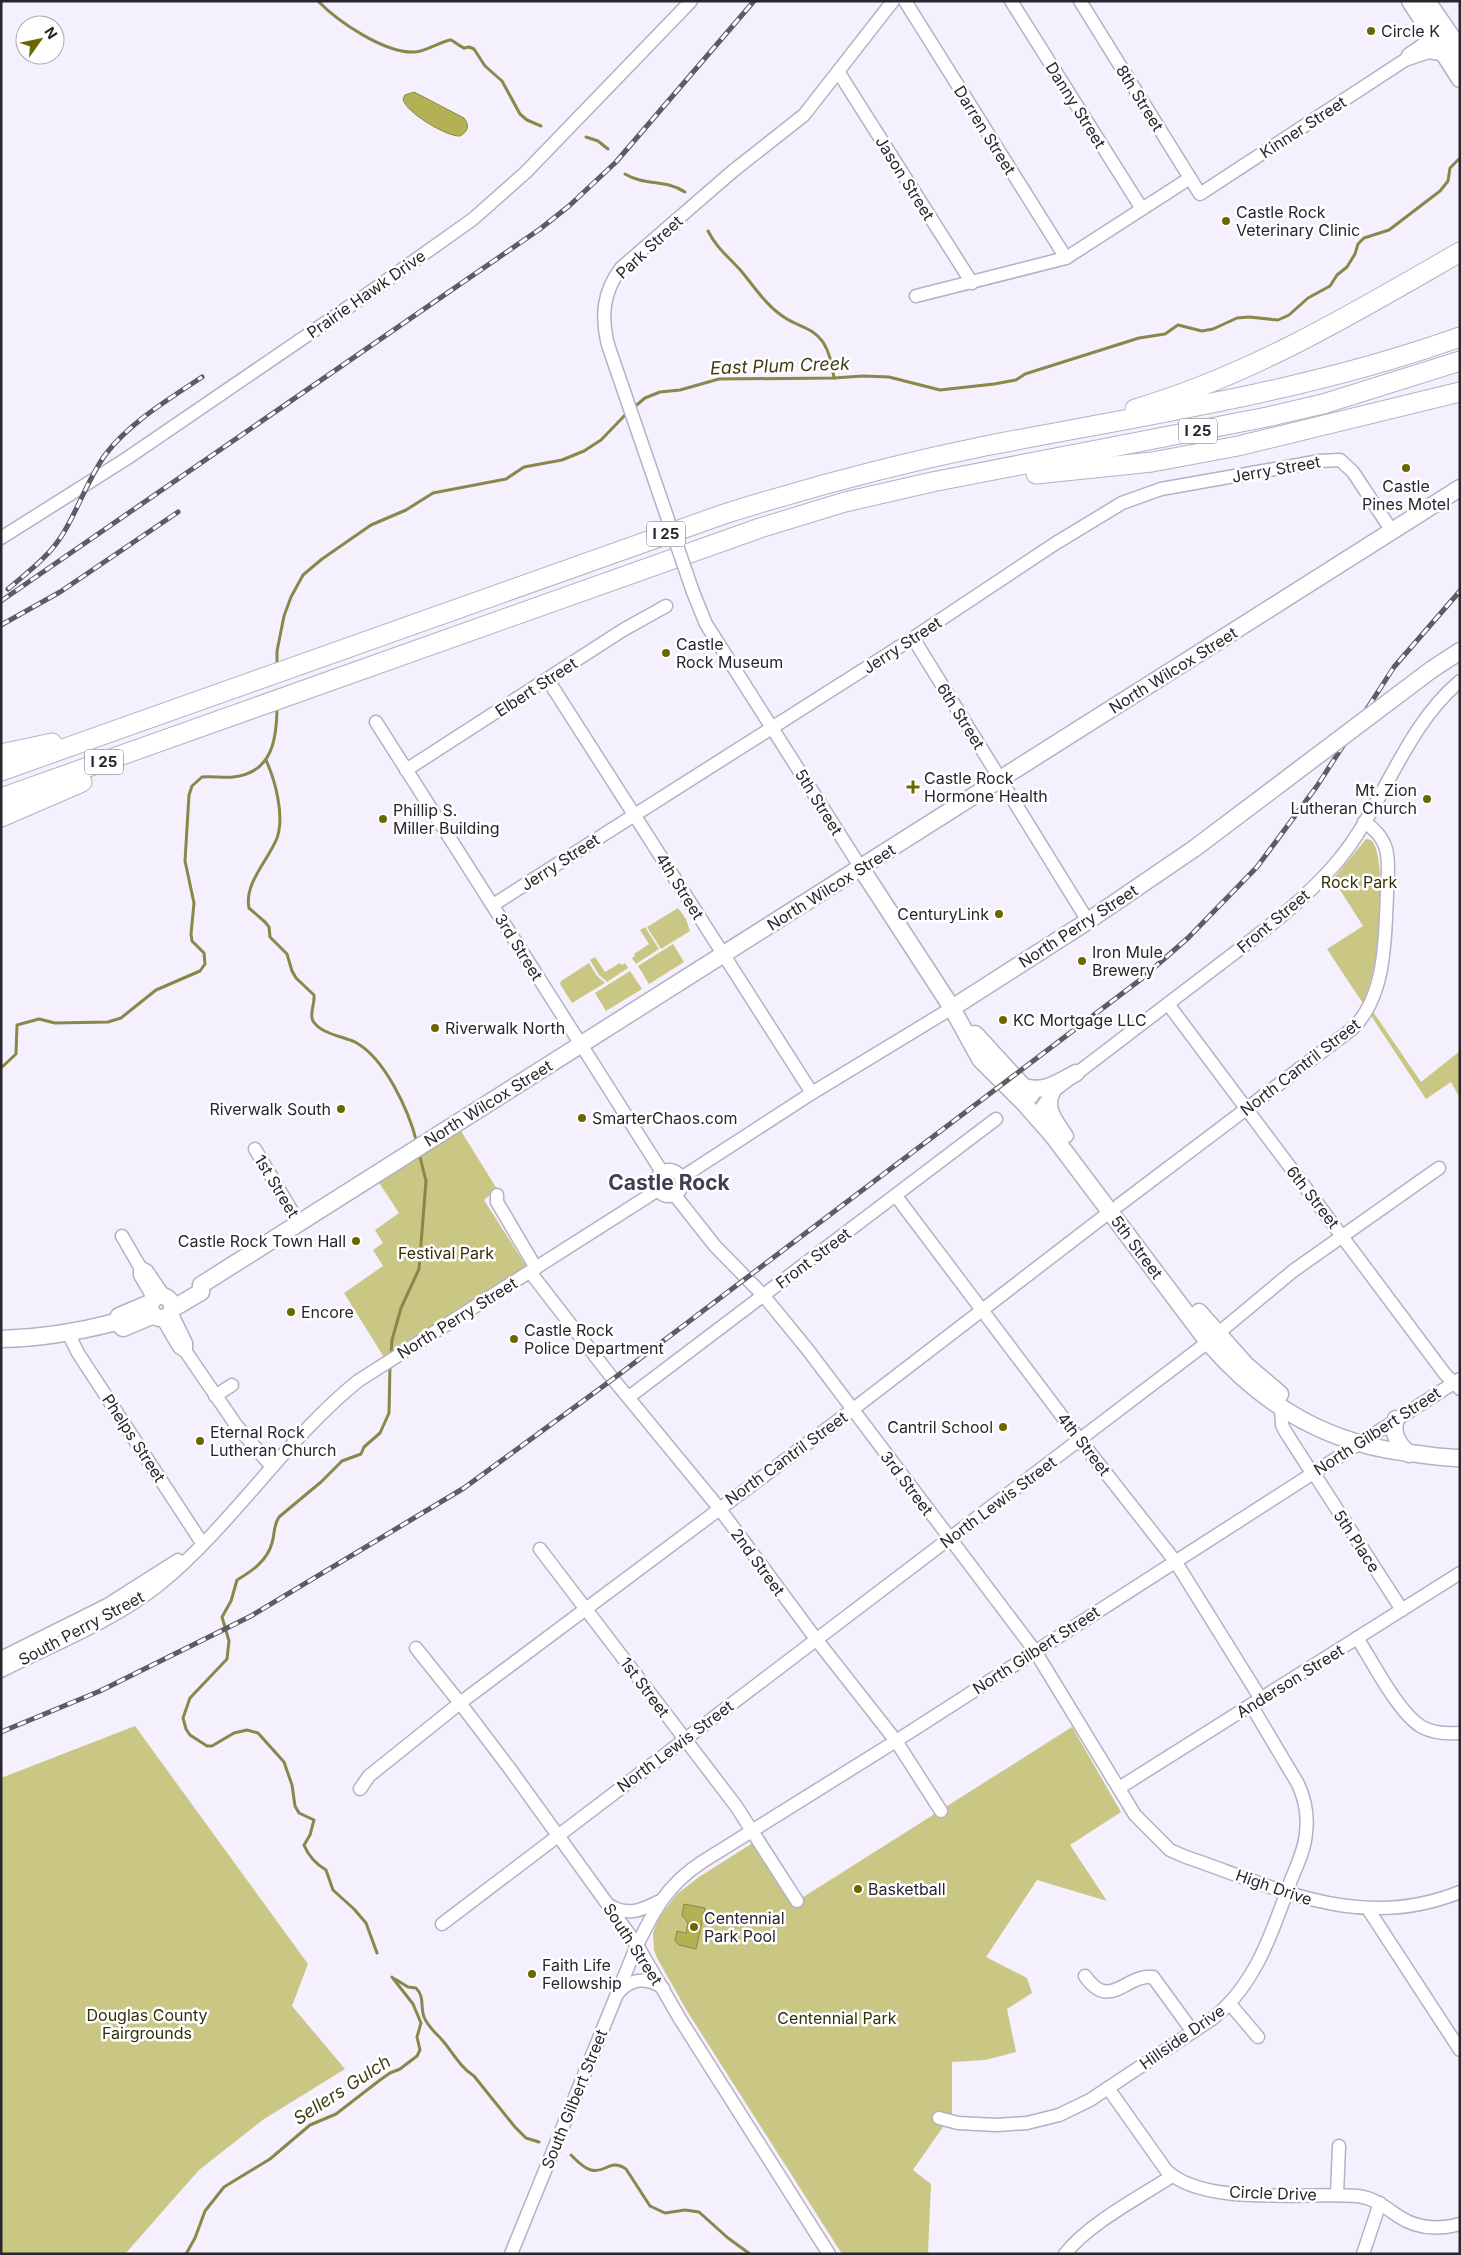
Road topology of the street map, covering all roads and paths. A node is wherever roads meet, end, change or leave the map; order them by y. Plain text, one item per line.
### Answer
1 (691, 1) edge
2 (893, 1) edge
3 (905, 1) edge
4 (1011, 1) edge
5 (1080, 1) edge
6 (1410, 1) edge
7 (1431, 5) edge
8 (1434, 37) junction
9 (1455, 55) edge
10 (1405, 60) junction
11 (839, 73) junction
12 (1460, 79) edge
13 (1190, 178) junction
14 (1200, 194) joint
15 (1142, 209) junction
16 (1460, 252) edge
17 (1066, 258) junction
18 (972, 282) junction
19 (916, 296) dead end
20 (1460, 337) edge
21 (1460, 361) edge
22 (1460, 392) edge
23 (1026, 439) junction
24 (932, 482) junction
25 (1460, 488) edge
26 (1392, 531) junction
27 (1, 538) edge
28 (693, 592) joint
29 (666, 606) dead end
30 (913, 638) junction
31 (1460, 651) edge
32 (548, 680) junction
33 (1460, 682) edge
34 (150, 719) junction
35 (376, 722) dead end
36 (206, 726) junction
37 (772, 728) junction
38 (1, 754) edge
39 (406, 770) junction
40 (1, 771) edge
41 (1000, 779) junction
42 (1, 798) edge
43 (635, 815) junction
44 (1, 817) edge
45 (1364, 822) junction
46 (861, 868) junction
47 (493, 905) junction
48 (1088, 921) junction
49 (724, 955) junction
50 (1168, 1004) junction
51 (952, 1008) junction
52 (582, 1045) junction
53 (1076, 1073) junction
54 (1023, 1087) junction
55 (1055, 1090) junction
56 (812, 1093) junction
57 (1042, 1107) junction
58 (1246, 1109) junction
59 (996, 1119) dead end
60 (1060, 1136) junction
61 (254, 1149) dead end
62 (1439, 1168) dead end
63 (662, 1172) junction
64 (681, 1178) junction
65 (658, 1190) junction
66 (674, 1194) junction
67 (497, 1195) dead end
68 (896, 1196) junction
69 (1115, 1208) junction
70 (298, 1223) junction
71 (122, 1236) dead end
72 (1343, 1236) junction
73 (533, 1270) junction
74 (763, 1294) junction
75 (162, 1306) junction
76 (982, 1311) junction
77 (68, 1333) junction
78 (1213, 1338) junction
79 (1, 1339) edge
80 (1458, 1383) edge
81 (232, 1385) dead end
82 (215, 1396) junction
83 (629, 1397) junction
84 (1281, 1408) junction
85 (852, 1410) junction
86 (1396, 1419) junction
87 (1080, 1440) junction
88 (1358, 1443) junction
89 (1409, 1454) junction
90 (1460, 1458) edge
91 (272, 1467) junction
92 (1312, 1473) junction
93 (719, 1508) junction
94 (949, 1538) junction
95 (202, 1543) junction
96 (540, 1549) dead end
97 (1175, 1561) junction
98 (1460, 1573) edge
99 (587, 1609) junction
100 (1402, 1610) junction
101 (1358, 1638) junction
102 (816, 1639) junction
103 (416, 1648) dead end
104 (1034, 1651) junction
105 (1, 1658) edge
106 (1, 1671) edge
107 (1256, 1702) junction
108 (460, 1703) junction
109 (1460, 1733) edge
110 (684, 1740) junction
111 (896, 1741) junction
112 (1119, 1788) junction
113 (360, 1789) dead end
114 (941, 1811) dead end
115 (753, 1830) junction
116 (557, 1835) junction
117 (1287, 1892) junction
118 (1460, 1892) edge
119 (660, 1901) junction
120 (797, 1902) dead end
121 (608, 1904) junction
122 (1368, 1909) junction
123 (442, 1924) dead end
124 (637, 1946) junction
125 (1085, 1976) dead end
126 (663, 1988) junction
127 (616, 1996) junction
128 (1230, 2004) junction
129 (1193, 2032) junction
130 (1258, 2037) dead end
131 (1460, 2050) edge
132 (1108, 2088) junction
133 (938, 2118) dead end
134 (1340, 2146) dead end
135 (1172, 2176) junction
136 (1337, 2195) junction
137 (1380, 2203) junction
138 (1460, 2224) edge
139 (511, 2254) edge
140 (829, 2254) edge
141 (1066, 2254) edge
142 (1363, 2254) edge

1 - 27 street, Prairie Hawk Drive
2 - 11 street, Park Street
3 - 17 street, Darren Street
4 - 15 street, Danny Street
5 - 13 street, 8th Street
6 - 8 main road
7 - 9 main road
8 - 9 main road
8 - 10 street, Kinner Street
9 - 10 street, Kinner Street
9 - 12 main road
10 - 14 street, Kinner Street
11 - 18 street, Jason Street
11 - 28 street, Park Street, bridge
13 - 14 street, 8th Street
13 - 15 street
15 - 17 street
16 - 23 highway
17 - 18 street
18 - 19 street
20 - 23 highway, I 25
21 - 24 highway, I 25
22 - 24 highway
23 - 34 highway, I 25
24 - 36 highway, I 25
25 - 26 main road, North Wilcox Street
26 - 30 street, Jerry Street
26 - 41 main road, North Wilcox Street
28 - 37 street, 5th Street
29 - 32 street, Elbert Street
30 - 37 street, Jerry Street
30 - 41 street, 6th Street
31 - 48 main road, North Perry Street, bridge
32 - 39 street, Elbert Street
32 - 43 street, 4th Street
33 - 45 street, Front Street
34 - 38 highway
34 - 40 highway, I 25
35 - 39 street, 3rd Street
36 - 42 highway, I 25
36 - 44 highway
37 - 43 street, Jerry Street
37 - 46 street, 5th Street
39 - 47 street, 3rd Street
41 - 46 main road, North Wilcox Street
41 - 48 street, 6th Street
43 - 47 street, Jerry Street
43 - 49 street, 4th Street
45 - 50 street, Front Street
45 - 58 street, North Cantril Street
46 - 49 main road, North Wilcox Street
46 - 51 main road, 5th Street
47 - 52 street, 3rd Street
48 - 51 main road, North Perry Street
49 - 52 main road, North Wilcox Street
49 - 56 street, 4th Street
50 - 53 street, Front Street
50 - 58 street, 6th Street
51 - 54 main road, 5th Street
51 - 56 street, North Perry Street
51 - 60 main road, 5th Street
52 - 63 street, 3rd Street
52 - 70 main road, North Wilcox Street
53 - 54 main road
53 - 55 street, Front Street
54 - 57 main road, 5th Street
55 - 57 street, Front Street
55 - 60 street
56 - 64 street, North Perry Street
57 - 60 main road, 5th Street
58 - 69 street, North Cantril Street
58 - 72 street, 6th Street
59 - 68 street, Front Street
60 - 69 main road, 5th Street
61 - 70 street, 1st Street
62 - 72 street, North Lewis Street
63 - 64 street
63 - 65 street
64 - 66 street
65 - 66 street
65 - 73 street, North Perry Street
66 - 74 street, 3rd Street
67 - 73 street, 2nd Street
68 - 74 street, Front Street
68 - 76 street, 4th Street
69 - 76 street, North Cantril Street
69 - 78 main road, 5th Street
70 - 75 main road, North Wilcox Street
71 - 75 street
72 - 78 street, North Lewis Street
72 - 80 street, 6th Street
73 - 83 street, 2nd Street
73 - 91 street, North Perry Street
74 - 83 street, Front Street
74 - 85 street, 3rd Street
75 - 77 main road
75 - 82 street
76 - 85 street, North Cantril Street
76 - 87 street, 4th Street
77 - 79 main road
77 - 95 street, Phelps Street
78 - 84 main road, 5th Street
78 - 87 street, North Lewis Street
78 - 88 main road, 5th Street
80 - 86 street, North Gilbert Street
81 - 82 street
82 - 91 street
83 - 93 street, 2nd Street
84 - 88 main road, 5th Street
84 - 92 street, 5th Place
85 - 93 street, North Cantril Street
85 - 94 street, 3rd Street
86 - 88 street, North Gilbert Street
86 - 89 main road
87 - 94 street, North Lewis Street
87 - 97 street, 4th Street
88 - 89 main road, 5th Street
88 - 92 street, North Gilbert Street
89 - 90 main road, 5th Street
91 - 95 street, South Perry Street
92 - 97 street, North Gilbert Street
92 - 100 street, 5th Place
93 - 99 street, North Cantril Street
93 - 102 street, 2nd Street
94 - 102 street, North Lewis Street
94 - 104 street, 3rd Street
95 - 105 street, South Perry Street
95 - 106 street, South Perry Street
96 - 99 street, 1st Street
97 - 104 street, North Gilbert Street
97 - 107 street, 4th Street
98 - 100 street, Anderson Street
99 - 108 street, North Cantril Street
99 - 110 street, 1st Street
100 - 101 street, Anderson Street
101 - 107 street, Anderson Street
101 - 109 street
102 - 110 street, North Lewis Street
102 - 111 street, 2nd Street
103 - 108 street, South Street
104 - 111 street, North Gilbert Street
104 - 112 street, 3rd Street
107 - 112 street, Anderson Street
107 - 117 street, Hillside Drive
108 - 113 street, North Cantril Street
108 - 116 street, South Street
110 - 115 street, 1st Street
110 - 116 street, North Lewis Street
111 - 114 street, 2nd Street
111 - 115 street, North Gilbert Street
112 - 117 street, High Drive
115 - 119 street, North Gilbert Street
115 - 120 street, 1st Street
116 - 121 street, South Street
116 - 123 street, North Lewis Street
117 - 122 street, High Drive
117 - 128 street, Hillside Drive
118 - 122 street, High Drive
119 - 121 street
119 - 124 street, North Gilbert Street
121 - 124 street, South Street
122 - 131 street
124 - 126 street, South Street
124 - 127 street, South Gilbert Street
125 - 129 street
126 - 127 street
126 - 140 street, South Street
127 - 139 street, South Gilbert Street
128 - 129 street, Hillside Drive
128 - 130 street
129 - 132 street, Hillside Drive
132 - 133 street, Hillside Drive
132 - 135 street, Circle Drive
134 - 136 street, Circle Drive
135 - 136 street, Circle Drive
135 - 141 street
136 - 137 street, Circle Drive
137 - 138 street, Circle Drive
137 - 142 street

